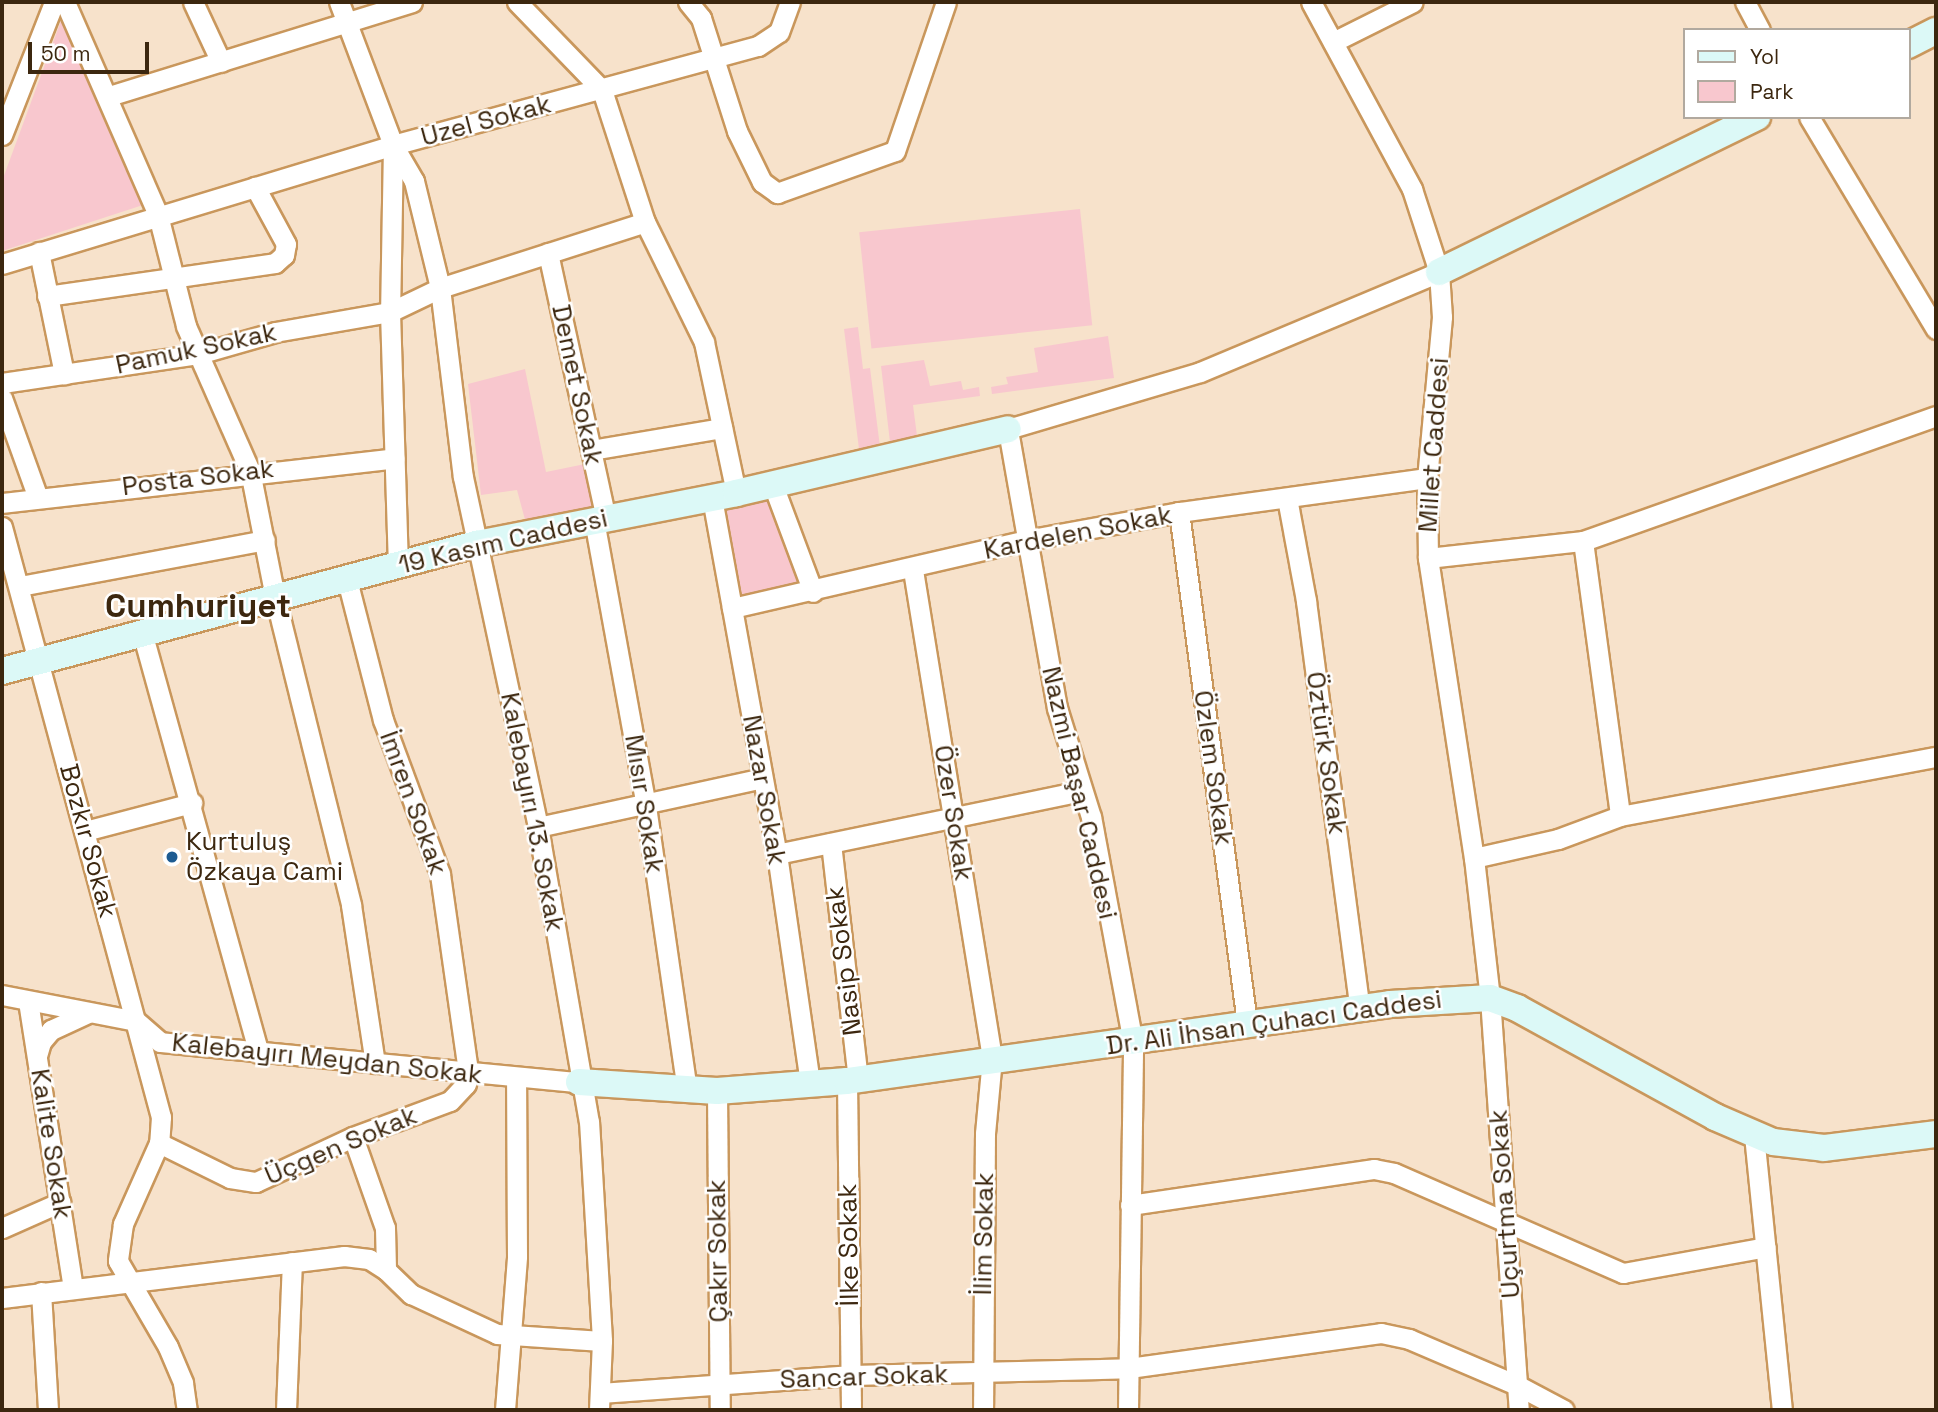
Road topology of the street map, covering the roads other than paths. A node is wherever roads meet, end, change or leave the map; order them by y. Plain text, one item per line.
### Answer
1 (54, 2) edge
2 (65, 2) edge
3 (193, 2) edge
4 (339, 2) edge
5 (412, 2) edge
6 (517, 2) edge
7 (688, 2) edge
8 (790, 2) edge
9 (946, 2) edge
10 (1311, 2) edge
11 (1413, 2) edge
12 (1745, 2) edge
13 (348, 23) junction
14 (1759, 28) edge
15 (1936, 31) edge
16 (1333, 42) junction
17 (1910, 44) edge
18 (713, 59) junction
19 (221, 62) junction
20 (602, 90) junction
21 (110, 96) junction
22 (1753, 119) edge
23 (1810, 119) edge
24 (2, 134) edge
25 (393, 145) junction
26 (254, 187) junction
27 (158, 215) junction
28 (645, 222) junction
29 (39, 252) junction
30 (548, 253) junction
31 (2, 264) edge
32 (1439, 272) junction
33 (173, 277) junction
34 (440, 288) junction
35 (47, 296) junction
36 (390, 312) junction
37 (1936, 329) edge
38 (198, 354) junction
39 (64, 374) junction
40 (2, 383) edge
41 (2, 398) edge
42 (1936, 416) edge
43 (722, 428) junction
44 (1008, 429) junction
45 (592, 450) junction
46 (394, 458) junction
47 (250, 471) junction
48 (1427, 478) junction
49 (773, 485) junction
50 (724, 495) junction
51 (38, 498) junction
52 (1287, 498) junction
53 (2, 503) edge
54 (1179, 512) junction
55 (600, 519) junction
56 (2, 527) edge
57 (265, 540) junction
58 (1027, 540) junction
59 (1583, 541) junction
60 (477, 544) junction
61 (1428, 558) junction
62 (398, 566) junction
63 (913, 570) junction
64 (347, 580) junction
65 (20, 586) junction
66 (813, 592) junction
67 (275, 597) junction
68 (732, 608) junction
69 (142, 632) junction
70 (41, 661) junction
71 (2, 671) edge
72 (1936, 757) edge
73 (762, 778) junction
74 (1080, 791) junction
75 (192, 803) junction
76 (646, 806) junction
77 (1620, 816) junction
78 (954, 818) junction
79 (538, 827) junction
80 (85, 831) junction
81 (831, 842) junction
82 (777, 854) junction
83 (1474, 858) junction
84 (2, 996) edge
85 (1490, 999) junction
86 (28, 1001) junction
87 (1360, 1009) junction
88 (93, 1013) junction
89 (136, 1021) junction
90 (1247, 1023) junction
91 (1133, 1043) junction
92 (259, 1053) junction
93 (37, 1057) junction
94 (992, 1058) junction
95 (375, 1063) junction
96 (468, 1071) junction
97 (516, 1078) junction
98 (852, 1080) junction
99 (579, 1082) junction
100 (810, 1084) junction
101 (687, 1090) junction
102 (717, 1091) junction
103 (1936, 1134) edge
104 (1754, 1135) junction
105 (353, 1137) junction
106 (159, 1143) junction
107 (61, 1202) junction
108 (1130, 1205) junction
109 (1508, 1224) junction
110 (2, 1228) edge
111 (1766, 1247) junction
112 (292, 1262) junction
113 (386, 1270) junction
114 (126, 1281) junction
115 (73, 1287) junction
116 (41, 1293) junction
117 (2, 1298) edge
118 (510, 1335) junction
119 (602, 1341) junction
120 (1129, 1368) junction
121 (982, 1373) junction
122 (852, 1375) junction
123 (720, 1384) junction
124 (1517, 1385) junction
125 (600, 1402) edge
126 (48, 1410) edge
127 (187, 1410) edge
128 (286, 1410) edge
129 (505, 1410) edge
130 (720, 1410) edge
131 (852, 1410) edge
132 (983, 1410) edge
133 (1128, 1410) edge
134 (1519, 1410) edge
135 (1564, 1410) edge
136 (1782, 1410) edge

1 - 24 street
2 - 21 street
3 - 19 street
4 - 13 street
5 - 13 street
6 - 20 street
7 - 18 street
8 - 18 street, Uzel Sokak
9 - 18 street
10 - 16 street, Millet Caddesi
11 - 16 street
12 - 14 street
13 - 19 street
13 - 25 street
15 - 17 street
16 - 32 street, Millet Caddesi
18 - 20 street, Uzel Sokak
19 - 21 street
20 - 25 street, Uzel Sokak
20 - 28 street, Nazar Sokak
21 - 27 street
22 - 32 street
23 - 37 street
25 - 26 street, Uzel Sokak
25 - 34 street, Kalebayırı 13. Sokak
25 - 36 street
26 - 27 street, Uzel Sokak
26 - 33 street
27 - 29 street, Uzel Sokak
27 - 33 street
28 - 30 street, Pamuk Sokak
28 - 43 street, Nazar Sokak
29 - 31 street, Uzel Sokak
29 - 35 street
30 - 34 street, Pamuk Sokak
30 - 45 street, Demet Sokak
32 - 44 street
32 - 48 street, Millet Caddesi
33 - 35 street
33 - 38 street
34 - 36 street, Pamuk Sokak
34 - 60 street, Kalebayırı 13. Sokak
35 - 39 street
36 - 38 street, Pamuk Sokak
36 - 46 street
38 - 39 street, Pamuk Sokak
38 - 47 street
39 - 40 street, Pamuk Sokak
41 - 51 street
42 - 59 street
43 - 45 street
43 - 50 street, Nazar Sokak
44 - 49 street, 19 Kasım Caddesi
44 - 58 street, Nazmi Başar Caddesi
45 - 55 street, Demet Sokak
46 - 47 street, Posta Sokak
46 - 62 street
47 - 51 street, Posta Sokak
47 - 57 street
48 - 52 street, Kardelen Sokak
48 - 61 street, Millet Caddesi
49 - 50 street, 19 Kasım Caddesi
49 - 66 street
50 - 55 street, 19 Kasım Caddesi
50 - 68 street, Nazar Sokak
51 - 53 street, Posta Sokak
52 - 54 street, Kardelen Sokak
52 - 87 street, Öztürk Sokak
54 - 58 street, Kardelen Sokak
54 - 90 street, Özlem Sokak
55 - 60 street, 19 Kasım Caddesi
55 - 76 street, Mısır Sokak
56 - 65 street, Bozkır Sokak
57 - 65 street
57 - 67 street
58 - 63 street, Kardelen Sokak
58 - 74 street, Nazmi Başar Caddesi
59 - 61 street
59 - 77 street
60 - 62 street, 19 Kasım Caddesi
60 - 79 street, Kalebayırı 13. Sokak
61 - 83 street, Millet Caddesi
62 - 64 street, 19 Kasım Caddesi
63 - 66 street, Kardelen Sokak
63 - 78 street, Özer Sokak
64 - 67 street, 19 Kasım Caddesi
64 - 96 street, İmren Sokak
65 - 70 street, Bozkır Sokak
66 - 68 street, Kardelen Sokak
67 - 69 street, 19 Kasım Caddesi
67 - 95 street
68 - 73 street, Nazar Sokak
69 - 70 street, 19 Kasım Caddesi
69 - 75 street
70 - 71 street, 19 Kasım Caddesi
70 - 80 street, Bozkır Sokak
72 - 77 street
73 - 76 street
73 - 82 street, Nazar Sokak
74 - 78 street
74 - 91 street, Nazmi Başar Caddesi
75 - 80 street
75 - 92 street
76 - 79 street
76 - 101 street, Mısır Sokak
77 - 83 street
78 - 81 street
78 - 94 street, Özer Sokak
79 - 99 street, Kalebayırı 13. Sokak
80 - 89 street, Bozkır Sokak
81 - 82 street
81 - 98 street, Nasip Sokak
82 - 100 street, Nazar Sokak
83 - 85 street, Millet Caddesi
84 - 86 street, Kalebayırı Meydan Sokak
85 - 87 street, Dr. Ali İhsan Çuhacı Caddesi
85 - 104 street, Dr. Ali İhsan Çuhacı Caddesi
85 - 109 street, Uçurtma Sokak
86 - 88 street, Kalebayırı Meydan Sokak
86 - 93 street, Kalite Sokak
87 - 90 street, Dr. Ali İhsan Çuhacı Caddesi
88 - 89 street, Kalebayırı Meydan Sokak
88 - 93 street
89 - 92 street, Kalebayırı Meydan Sokak
89 - 106 street, Bozkır Sokak
90 - 91 street, Dr. Ali İhsan Çuhacı Caddesi
91 - 94 street, Dr. Ali İhsan Çuhacı Caddesi
91 - 108 street, Nazmi Başar Caddesi
92 - 95 street, Kalebayırı Meydan Sokak
93 - 107 street, Kalite Sokak
94 - 98 street, Dr. Ali İhsan Çuhacı Caddesi
94 - 121 street, İlim Sokak
95 - 96 street, Kalebayırı Meydan Sokak
96 - 97 street, Kalebayırı Meydan Sokak
96 - 105 street, Üçgen Sokak
97 - 99 street, Kalebayırı Meydan Sokak
97 - 118 street
98 - 100 street, Dr. Ali İhsan Çuhacı Caddesi
98 - 122 street, İlke Sokak
99 - 101 street, Dr. Ali İhsan Çuhacı Caddesi
99 - 119 street, Kalebayırı 13. Sokak
100 - 102 street, Dr. Ali İhsan Çuhacı Caddesi
101 - 102 street, Dr. Ali İhsan Çuhacı Caddesi
102 - 123 street, Çakır Sokak
103 - 104 street, Dr. Ali İhsan Çuhacı Caddesi
104 - 111 street
105 - 106 street, Üçgen Sokak
105 - 113 street
106 - 114 street
107 - 110 street
107 - 115 street, Kalite Sokak
108 - 109 street
108 - 120 street, Nazmi Başar Caddesi
109 - 111 street
109 - 124 street, Uçurtma Sokak
111 - 136 street
112 - 113 street
112 - 114 street
112 - 128 street
113 - 118 street
114 - 115 street
114 - 127 street
115 - 116 street
116 - 117 street
116 - 126 street
118 - 119 street
118 - 129 street
119 - 125 street, Kalebayırı 13. Sokak
120 - 121 street, Sancar Sokak
120 - 124 street, Sancar Sokak
120 - 133 street, Nazmi Başar Caddesi
121 - 122 street, Sancar Sokak
121 - 132 street, İlim Sokak
122 - 123 street, Sancar Sokak
122 - 131 street, İlke Sokak
123 - 125 street, Sancar Sokak
123 - 130 street, Çakır Sokak
124 - 134 street, Uçurtma Sokak
124 - 135 street, Sancar Sokak

